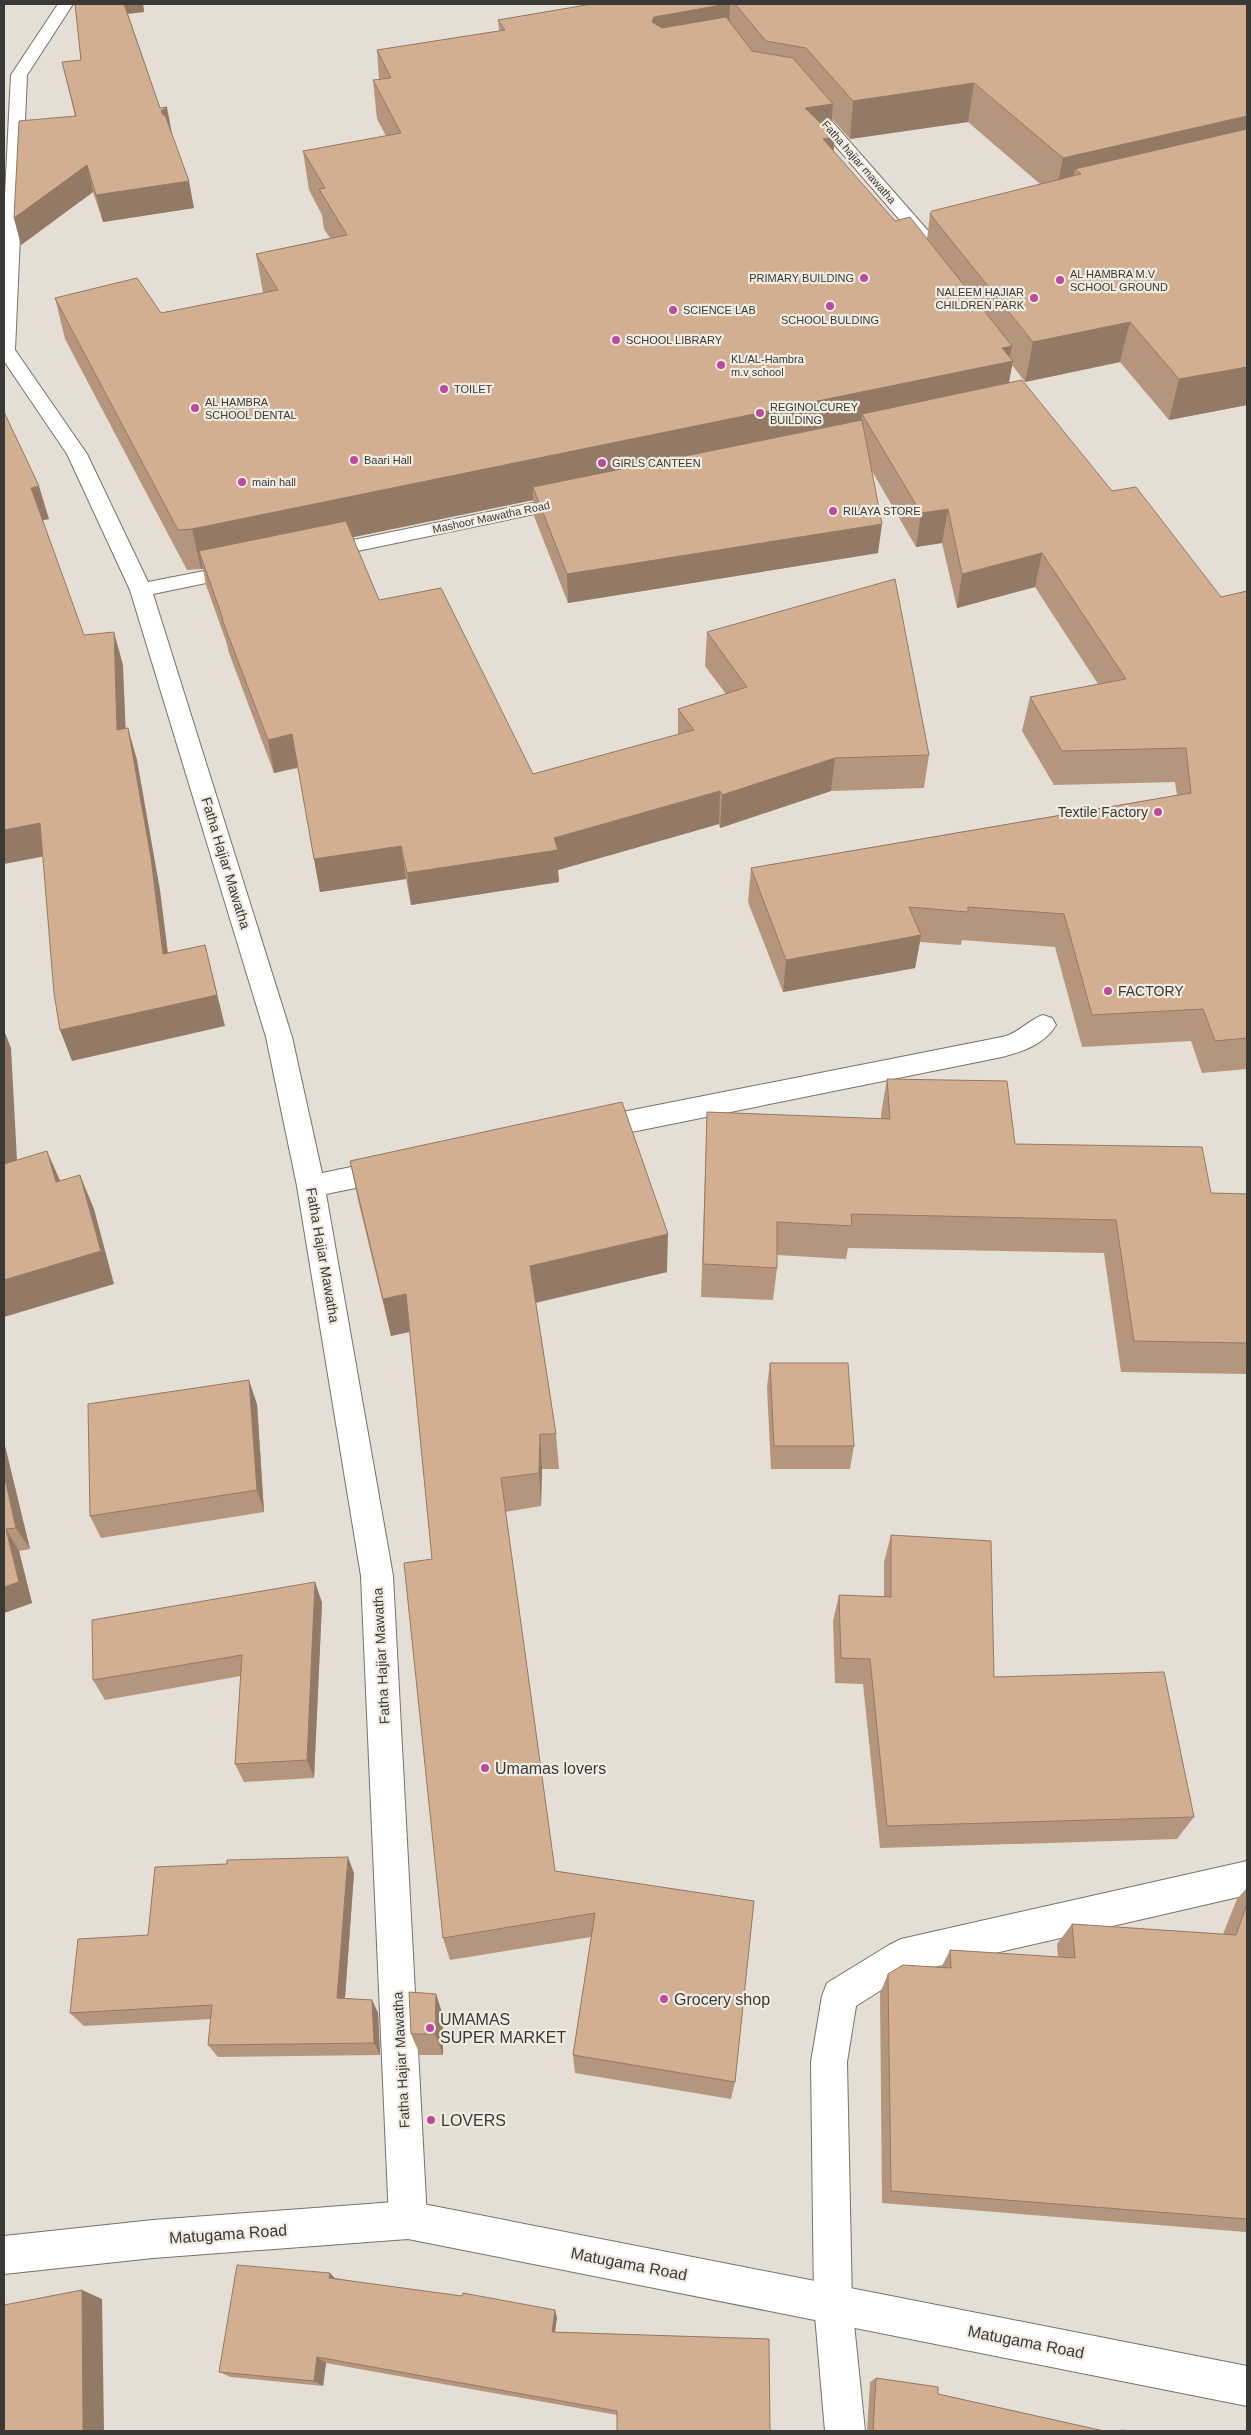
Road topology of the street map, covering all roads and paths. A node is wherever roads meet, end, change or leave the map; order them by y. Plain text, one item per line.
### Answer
1 (65, 4) edge
2 (796, 91) edge
3 (914, 254) edge
4 (5, 348) edge
5 (588, 497) edge
6 (297, 558) edge
7 (258, 566) edge
8 (141, 590) junction
9 (1043, 1025) dead end
10 (564, 1135) edge
11 (418, 1164) edge
12 (311, 1186) junction
13 (1247, 1878) edge
14 (408, 2220) junction
15 (4, 2255) edge
16 (833, 2304) junction
17 (1247, 2386) edge
18 (845, 2431) edge

1 - 4 street
2 - 3 street, Fatha hajiar mawatha
4 - 8 street, Fatha Hajiar Mawatha
5 - 6 street, Mashoor Mawatha Road
7 - 8 street
8 - 12 street, Fatha Hajiar Mawatha
9 - 10 street
11 - 12 street
12 - 14 street, Fatha Hajiar Mawatha
13 - 16 street
14 - 15 street, Matugama Road
14 - 16 street, Matugama Road
16 - 17 street, Matugama Road
16 - 18 street

